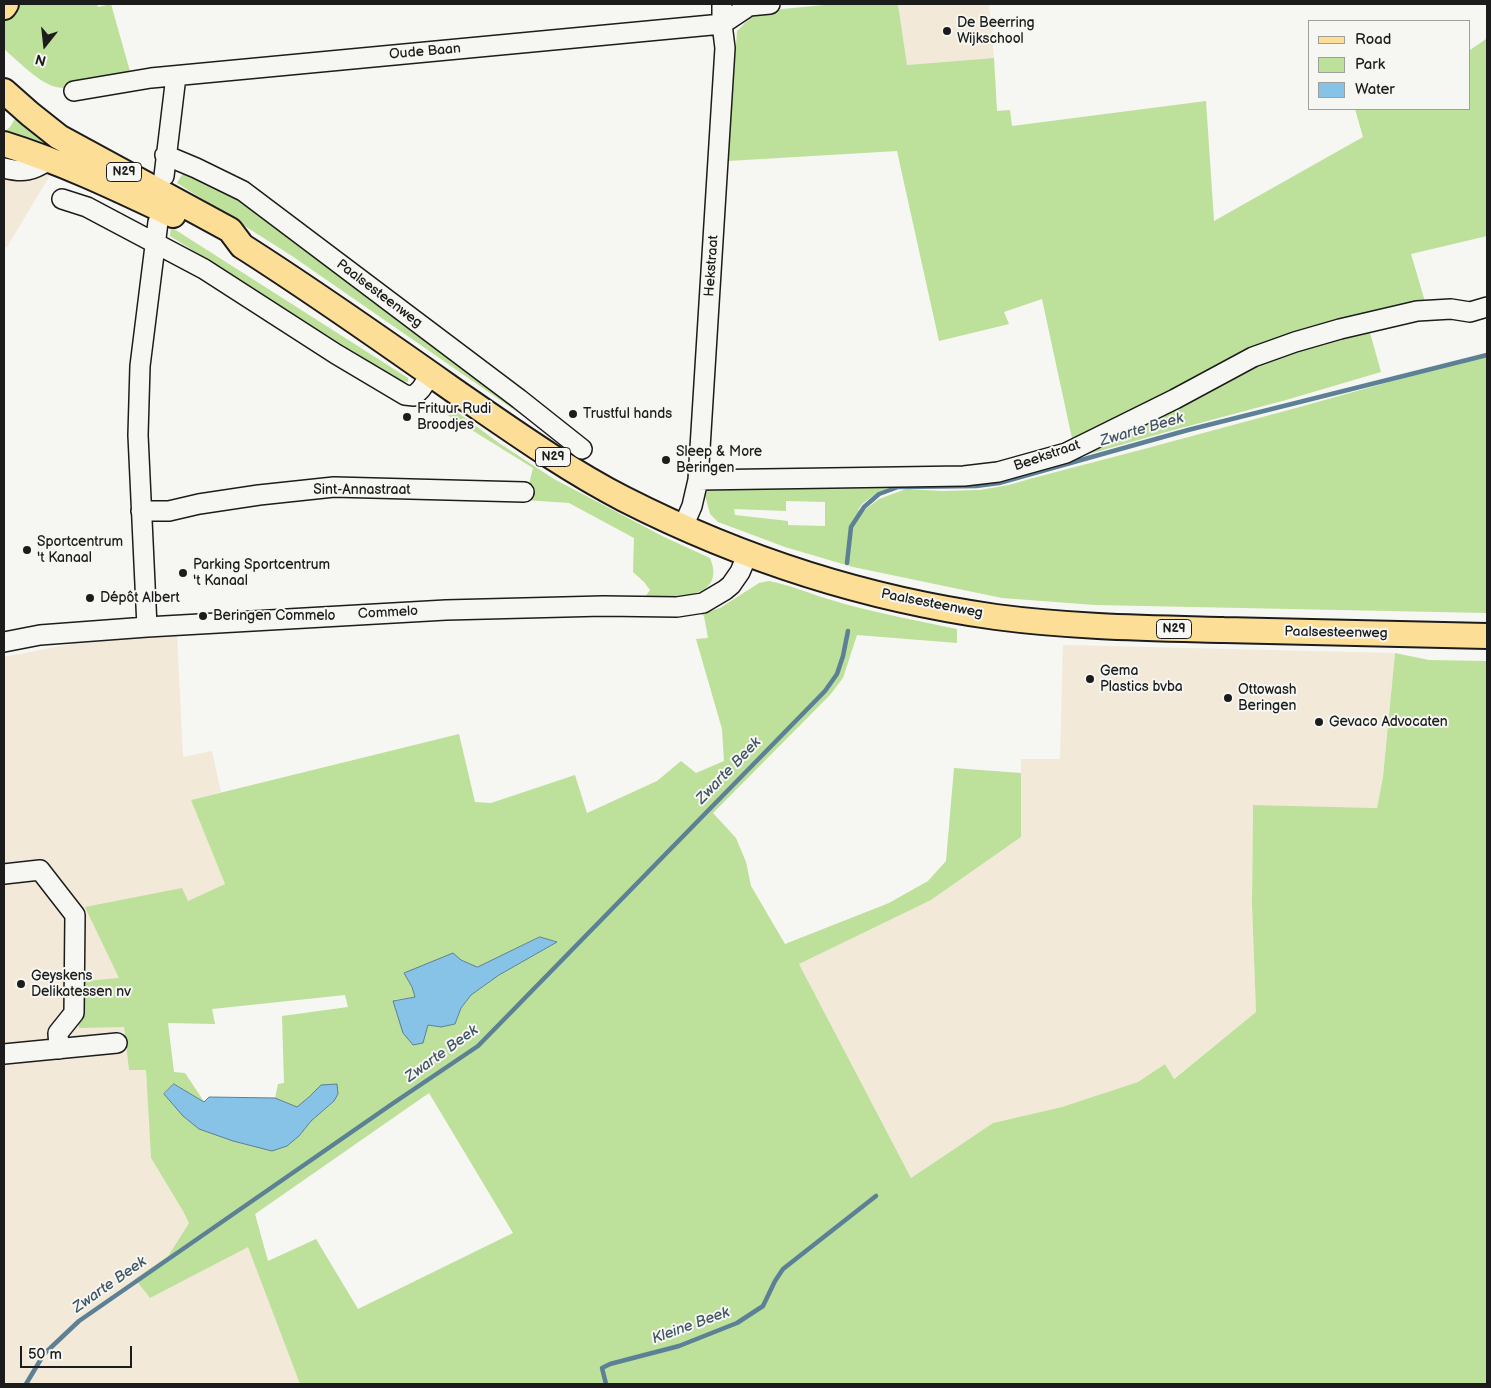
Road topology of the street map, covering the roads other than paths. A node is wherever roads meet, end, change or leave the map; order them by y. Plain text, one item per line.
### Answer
1 (6, 4) edge
2 (722, 4) edge
3 (770, 4) edge
4 (4, 7) edge
5 (722, 24) junction
6 (176, 76) junction
7 (74, 91) dead end
8 (5, 100) edge
9 (4, 144) edge
10 (165, 155) junction
11 (49, 160) junction
12 (4, 168) edge
13 (164, 176) dead end
14 (62, 200) dead end
15 (158, 222) dead end
16 (156, 244) junction
17 (242, 246) junction
18 (1487, 307) edge
19 (431, 374) junction
20 (582, 450) dead end
21 (698, 480) junction
22 (524, 492) dead end
23 (141, 511) junction
24 (684, 527) junction
25 (748, 553) junction
26 (147, 627) junction
27 (1487, 636) edge
28 (4, 642) edge
29 (4, 874) edge
30 (117, 1043) dead end
31 (59, 1049) junction
32 (4, 1054) edge

1 - 4 main road
2 - 5 street, Hekstraat
3 - 5 street, Oude Baan
5 - 6 street, Oude Baan
5 - 21 street, Hekstraat
6 - 7 street, Oude Baan
6 - 10 street
8 - 17 main road, Paalsesteenweg / N29
9 - 11 main road, Paalsesteenweg / N29
10 - 13 street
10 - 20 street, Paalsesteenweg
11 - 12 street
11 - 17 main road, Paalsesteenweg / N29
14 - 16 street
15 - 16 street
16 - 19 street
16 - 23 street
17 - 19 main road, Paalsesteenweg / N29
18 - 21 street, Beekstraat
19 - 24 main road, Paalsesteenweg / N29
21 - 24 street, Hekstraat
22 - 23 street, Sint-Annastraat
23 - 26 street
24 - 25 main road, Paalsesteenweg / N29
25 - 26 street, Commelo
25 - 27 main road, Paalsesteenweg / N29
26 - 28 street, Commelo
29 - 31 street
30 - 31 street
31 - 32 street

